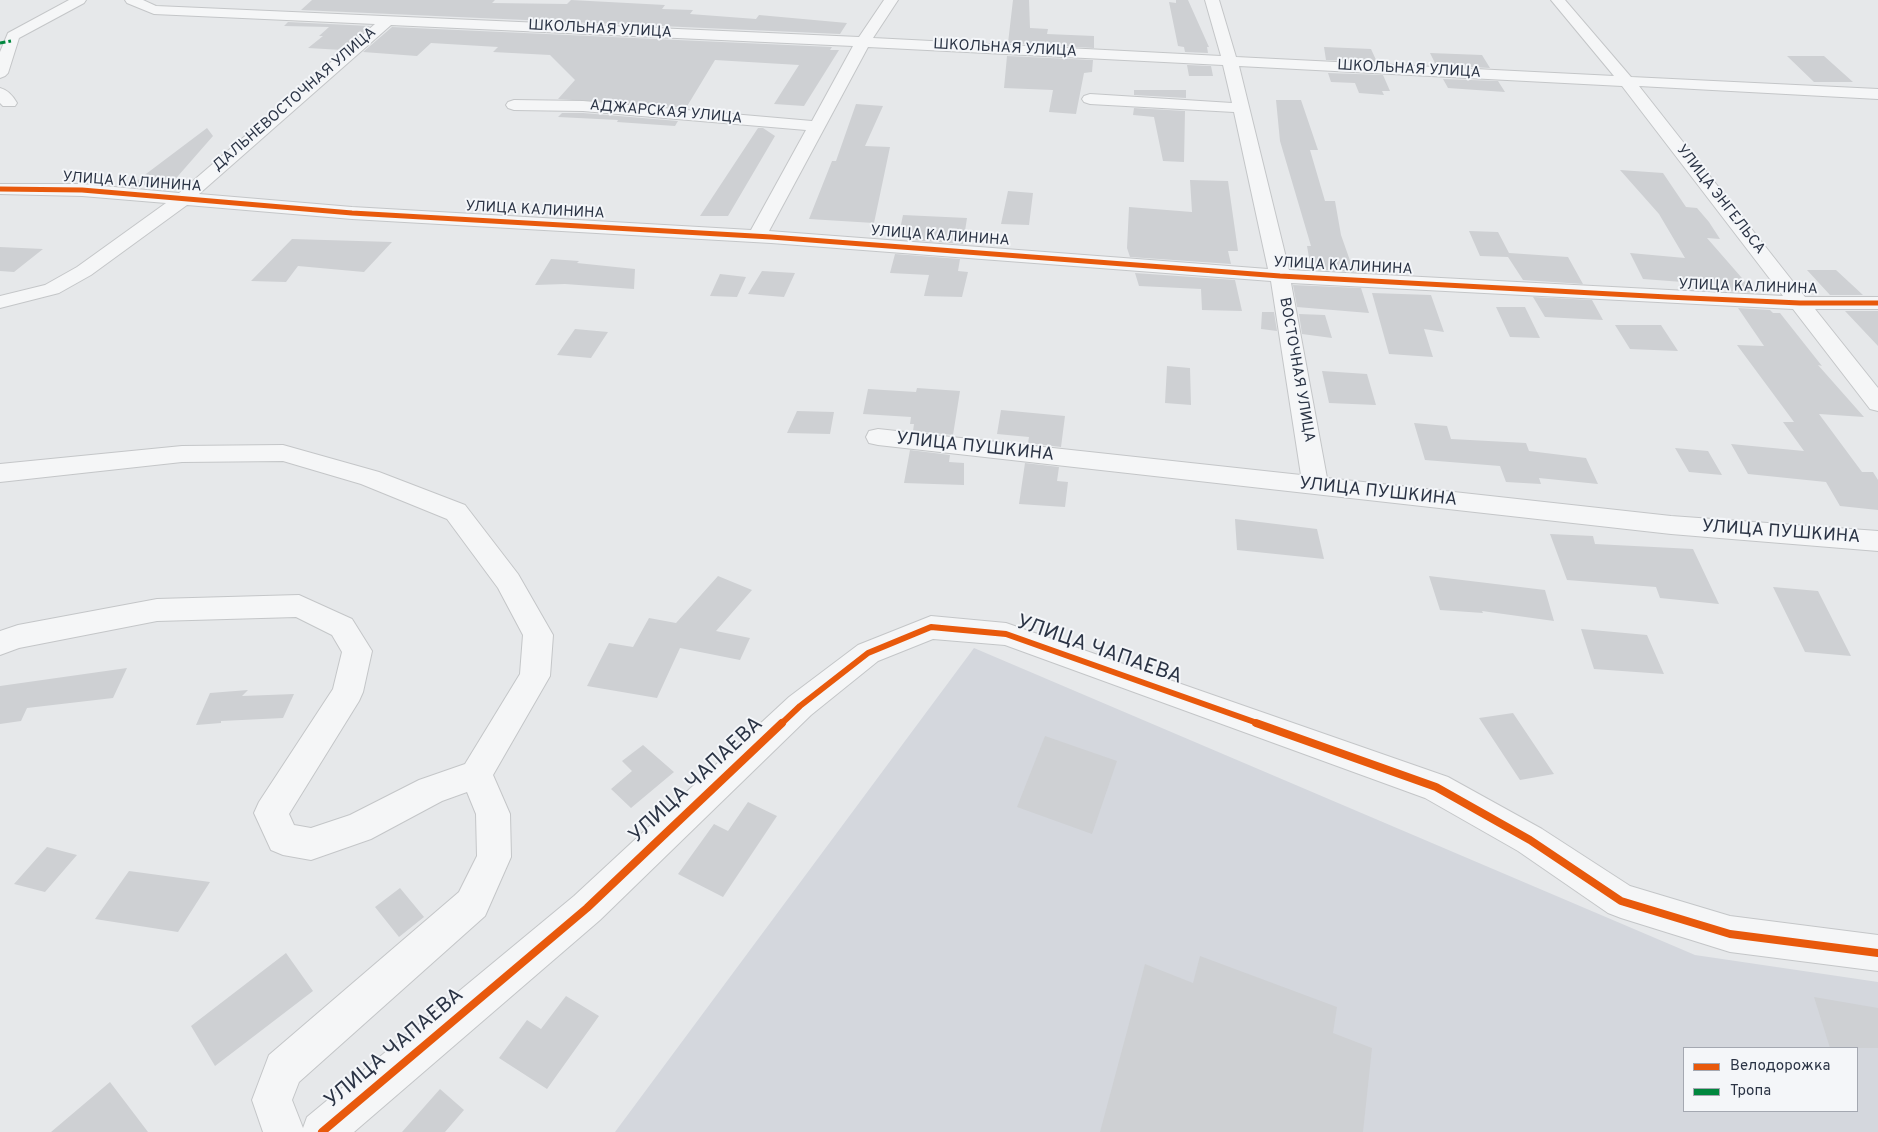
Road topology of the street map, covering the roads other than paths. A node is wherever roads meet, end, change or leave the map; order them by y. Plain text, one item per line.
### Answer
1 (80, 0) edge
2 (891, 0) edge
3 (1212, 0) edge
4 (1558, 0) edge
5 (132, 1) edge
6 (388, 20) junction
7 (863, 42) junction
8 (1230, 61) junction
9 (0, 73) edge
10 (1627, 82) junction
11 (1878, 94) edge
12 (1090, 99) dead end
13 (514, 105) dead end
14 (1241, 108) junction
15 (817, 126) junction
16 (0, 189) edge
17 (183, 199) junction
18 (758, 236) junction
19 (1280, 276) junction
20 (0, 302) edge
21 (1800, 303) junction
22 (1878, 303) edge
23 (1878, 404) edge
24 (878, 438) dead end
25 (0, 473) edge
26 (1316, 487) junction
27 (1878, 541) edge
28 (0, 643) edge
29 (476, 774) junction
30 (1878, 953) edge
31 (284, 1132) edge
32 (322, 1132) edge

1 - 9 street
2 - 7 street
3 - 8 street, ВОСТОЧНАЯ УЛИЦА
4 - 10 street, УЛИЦА ЭНГЕЛЬСА
5 - 6 street, ШКОЛЬНАЯ УЛИЦА
6 - 7 street, ШКОЛЬНАЯ УЛИЦА
6 - 17 street, ДАЛЬНЕВОСТОЧНАЯ УЛИЦА
7 - 8 street, ШКОЛЬНАЯ УЛИЦА
7 - 15 street
8 - 10 street, ШКОЛЬНАЯ УЛИЦА
8 - 14 street, ВОСТОЧНАЯ УЛИЦА
10 - 11 street, ШКОЛЬНАЯ УЛИЦА
10 - 21 street, УЛИЦА ЭНГЕЛЬСА
12 - 14 street
13 - 15 street, АДЖАРСКАЯ УЛИЦА
14 - 19 street, ВОСТОЧНАЯ УЛИЦА
15 - 18 street
16 - 17 street, УЛИЦА КАЛИНИНА
17 - 18 street, УЛИЦА КАЛИНИНА
17 - 20 street, ДАЛЬНЕВОСТОЧНАЯ УЛИЦА
18 - 19 street, УЛИЦА КАЛИНИНА
19 - 21 street, УЛИЦА КАЛИНИНА
19 - 26 street, ВОСТОЧНАЯ УЛИЦА
21 - 22 street, УЛИЦА КАЛИНИНА
21 - 23 street, УЛИЦА ЭНГЕЛЬСА
24 - 26 street, УЛИЦА ПУШКИНА
25 - 29 street
26 - 27 street, УЛИЦА ПУШКИНА
28 - 29 street
29 - 31 street
30 - 32 street, УЛИЦА ЧАПАЕВА

